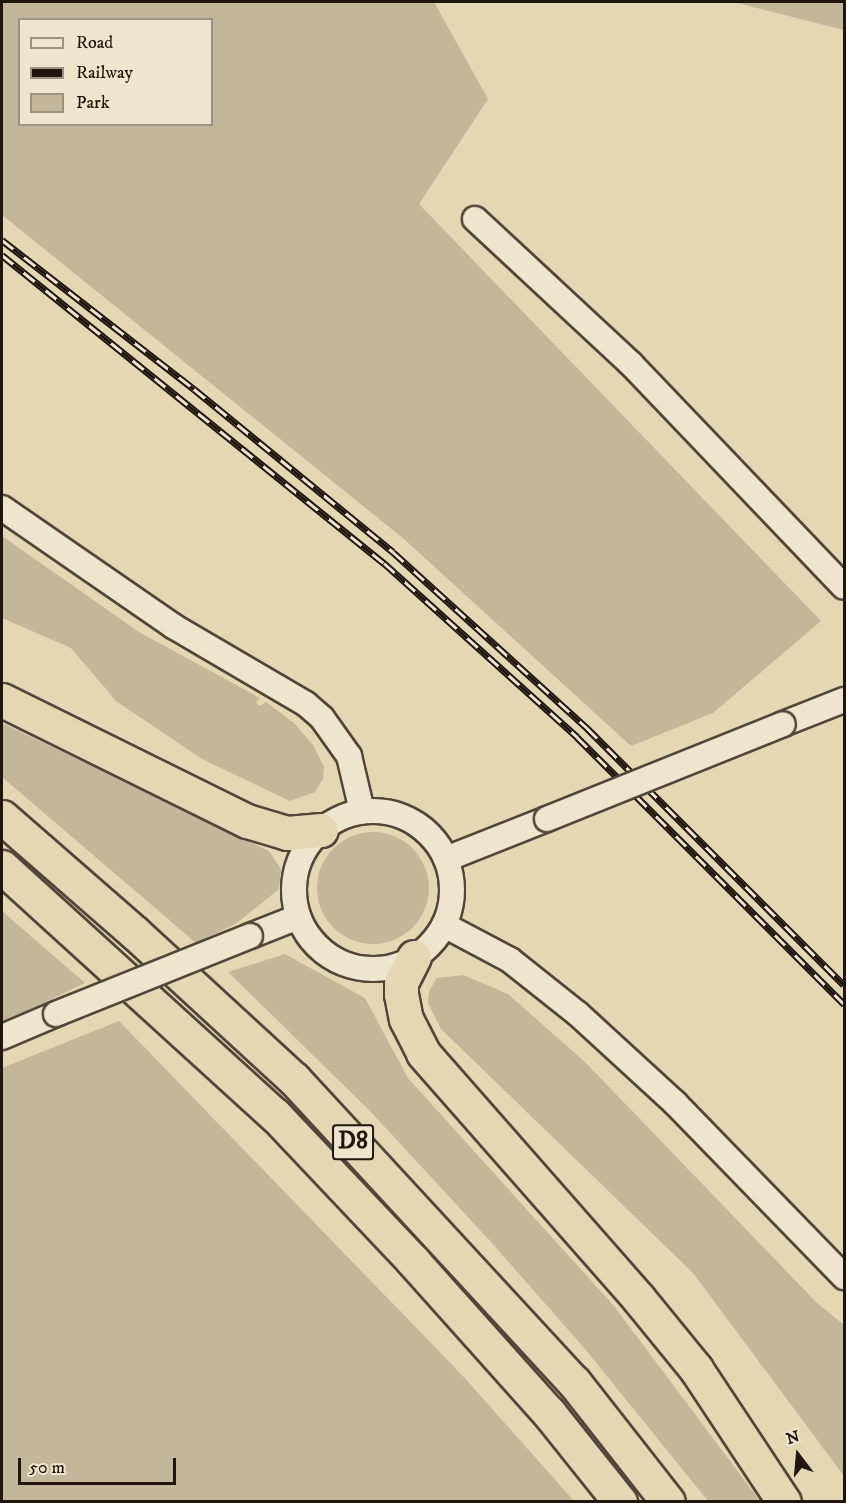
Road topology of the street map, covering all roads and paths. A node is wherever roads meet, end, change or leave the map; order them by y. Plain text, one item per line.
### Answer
1 (475, 219) dead end
2 (2, 508) edge
3 (844, 587) edge
4 (2, 700) edge
5 (844, 700) edge
6 (362, 811) junction
7 (2, 818) edge
8 (321, 830) junction
9 (446, 859) junction
10 (2, 867) edge
11 (298, 917) junction
12 (444, 925) junction
13 (414, 957) junction
14 (2, 1036) edge
15 (844, 1277) edge
16 (620, 1502) edge
17 (668, 1502) edge
18 (784, 1502) edge

1 - 3 street
2 - 6 street
4 - 8 highway
5 - 9 street, bridge
6 - 8 street
6 - 9 street
7 - 17 highway, D8
8 - 11 street
9 - 12 street
10 - 16 highway, D8
11 - 13 street
11 - 14 street, bridge
12 - 13 street
12 - 15 street
13 - 18 highway

